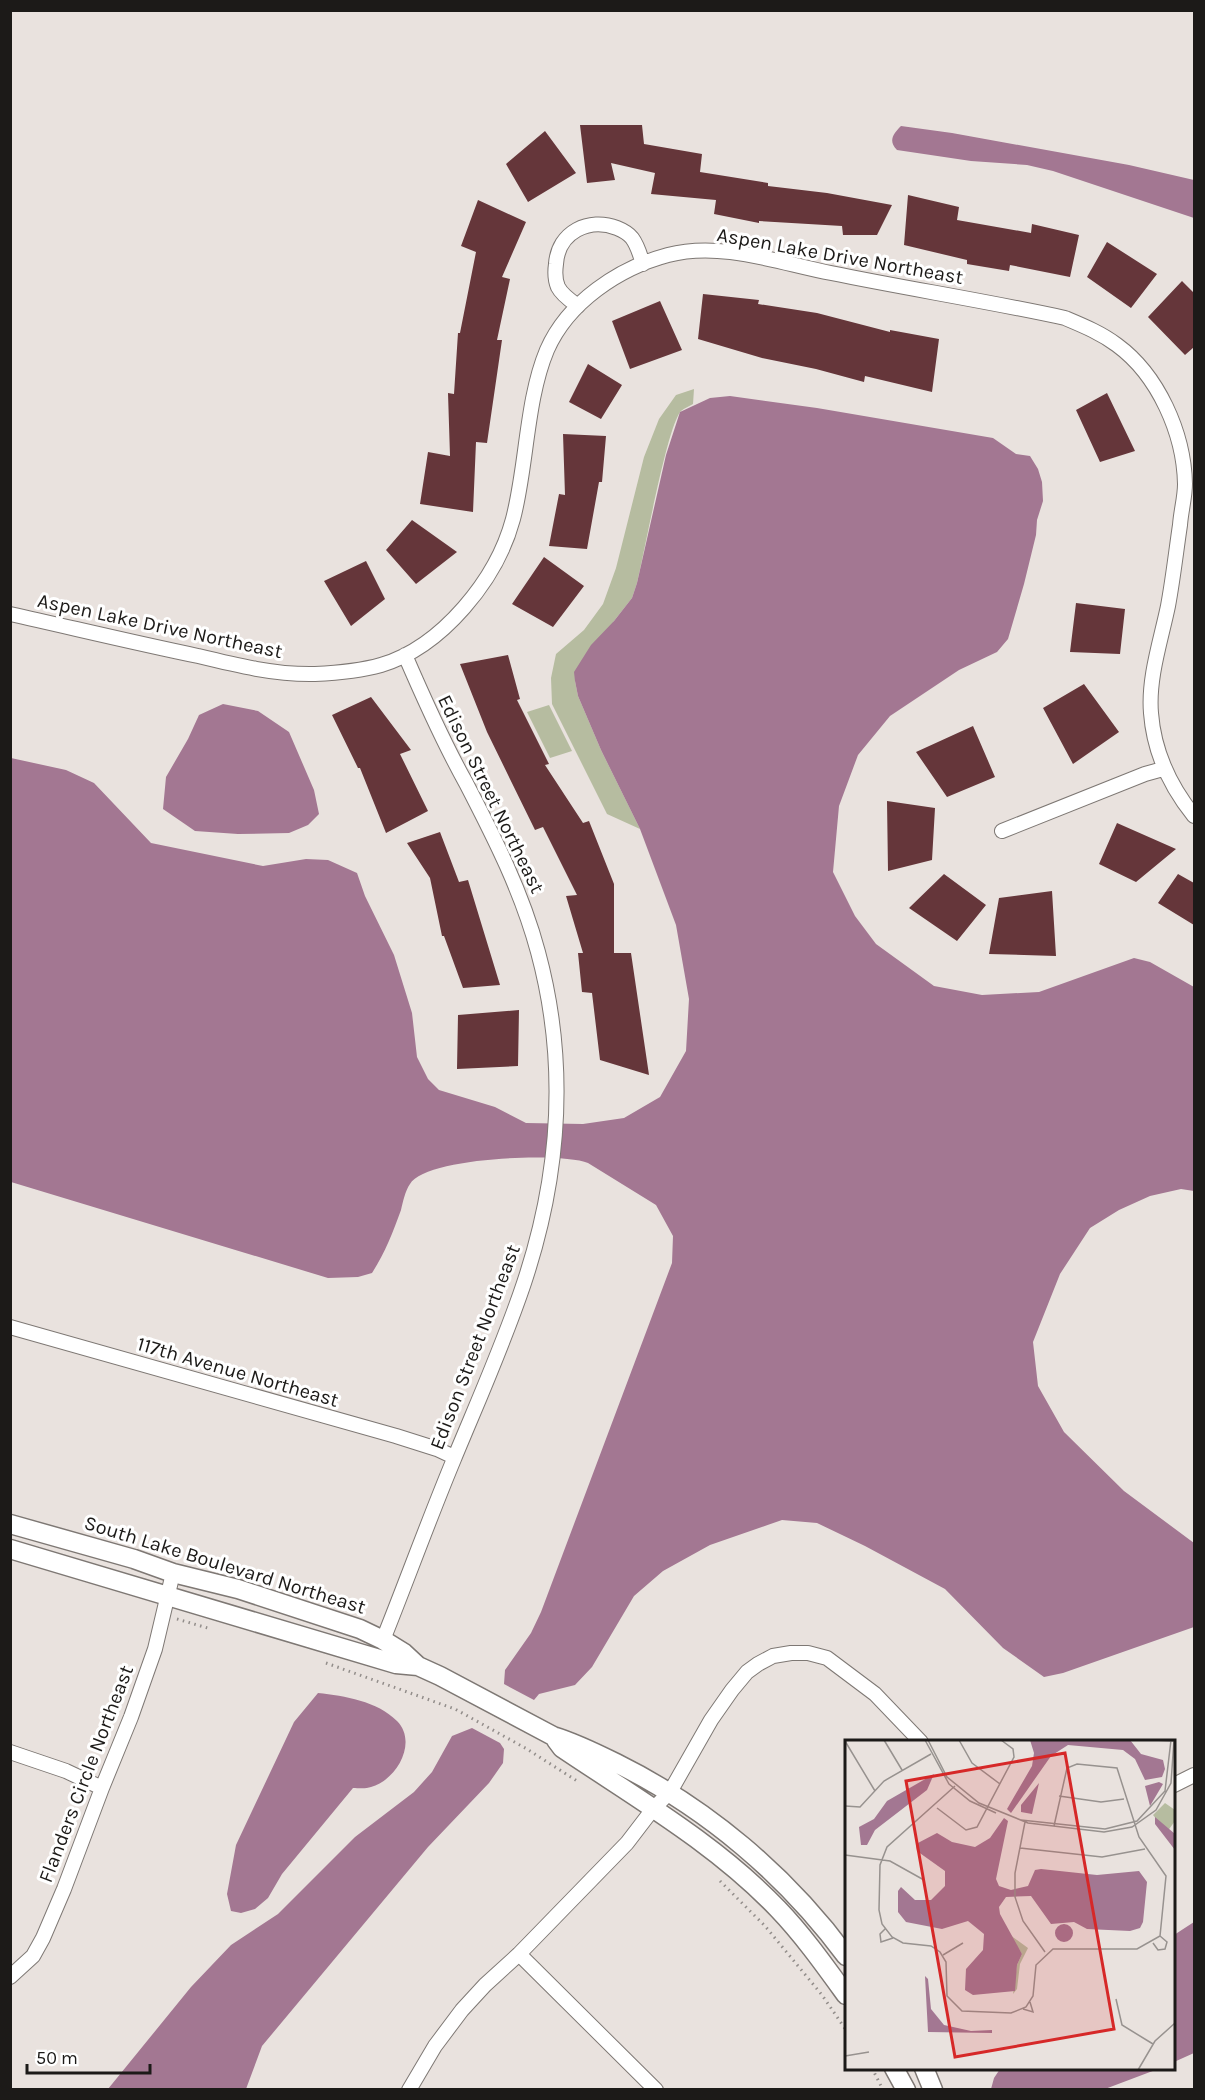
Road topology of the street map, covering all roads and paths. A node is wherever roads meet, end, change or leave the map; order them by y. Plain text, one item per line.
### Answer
1 (643, 264) junction
2 (578, 306) junction
3 (10, 614) edge
4 (405, 655) junction
5 (1163, 769) junction
6 (1194, 816) edge
7 (1002, 831) dead end
8 (10, 1327) edge
9 (454, 1457) junction
10 (10, 1524) edge
11 (10, 1549) edge
12 (173, 1573) junction
13 (168, 1595) junction
14 (163, 1615) junction
15 (220, 1631) dead end
16 (383, 1640) junction
17 (322, 1661) dead end
18 (418, 1666) junction
19 (549, 1734) junction
20 (919, 1740) edge
21 (10, 1752) edge
22 (1194, 1775) edge
23 (1175, 1784) edge
24 (585, 1786) dead end
25 (102, 1788) junction
26 (670, 1792) junction
27 (653, 1809) junction
28 (719, 1880) dead end
29 (519, 1954) junction
30 (845, 1955) edge
31 (10, 1977) edge
32 (845, 1994) edge
33 (845, 2029) edge
34 (873, 2070) edge
35 (895, 2070) edge
36 (925, 2070) edge
37 (409, 2090) edge
38 (656, 2090) edge
39 (883, 2090) edge
40 (906, 2090) edge
41 (933, 2090) edge

1 - 2 street, Aspen Lake Drive Northeast
1 - 2 street
1 - 5 street, Aspen Lake Drive Northeast
2 - 4 street, Aspen Lake Drive Northeast
3 - 4 street, Aspen Lake Drive Northeast
4 - 9 street, Edison Street Northeast
5 - 6 street, Aspen Lake Drive Northeast
5 - 7 street
8 - 9 street, 117th Avenue Northeast
9 - 16 street, Edison Street Northeast
10 - 12 street, South Lake Boulevard Northeast
11 - 13 street, South Lake Boulevard Northeast
12 - 13 street, Flanders Circle Northeast
12 - 16 street, South Lake Boulevard Northeast
13 - 14 street, Flanders Circle Northeast
13 - 18 street, South Lake Boulevard Northeast
14 - 15 path
14 - 25 street, Flanders Circle Northeast
16 - 18 street, South Lake Boulevard Northeast
17 - 24 path
18 - 19 street, South Lake Boulevard Northeast
19 - 26 street, South Lake Boulevard Northeast
19 - 27 street, South Lake Boulevard Northeast
20 - 26 street
21 - 25 street
22 - 23 street
25 - 31 street, Flanders Circle Northeast
26 - 27 street
26 - 30 street, South Lake Boulevard Northeast
27 - 29 street
27 - 32 street, South Lake Boulevard Northeast
28 - 33 path
29 - 37 street
29 - 38 street
34 - 39 path
35 - 40 street
36 - 41 street

